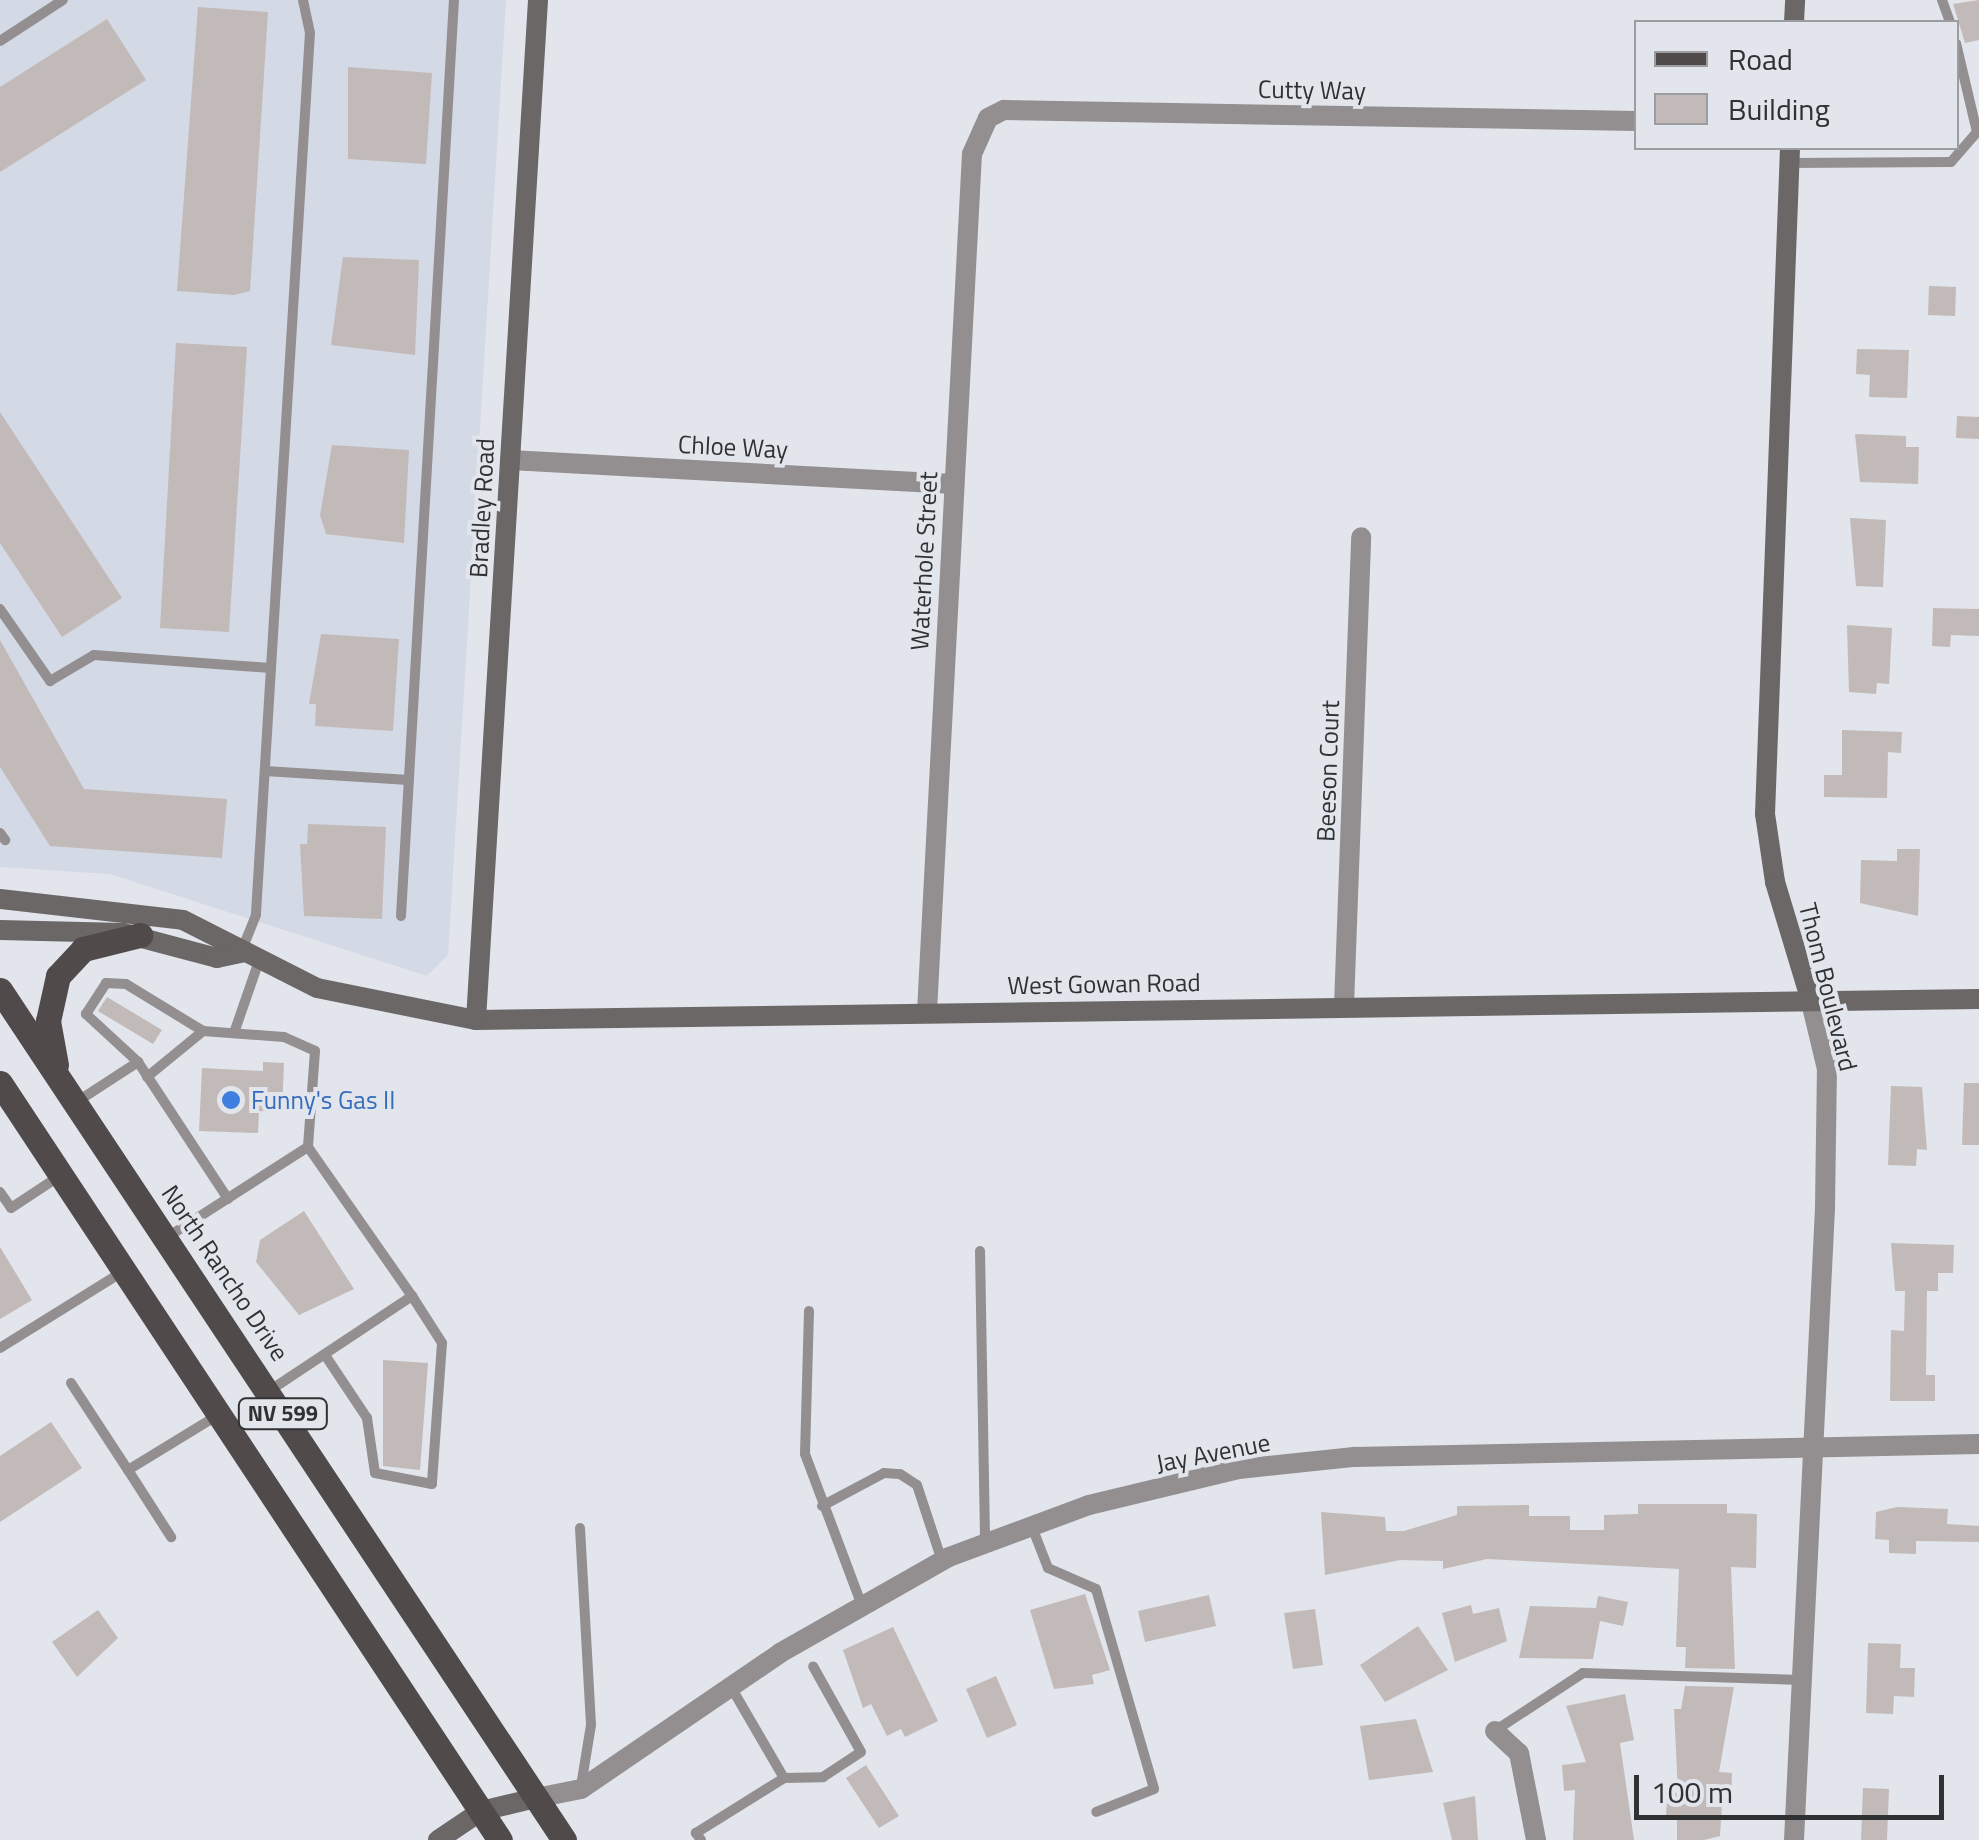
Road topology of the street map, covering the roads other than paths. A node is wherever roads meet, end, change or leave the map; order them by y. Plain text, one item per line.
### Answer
1 (63, 0) edge
2 (302, 0) edge
3 (454, 0) edge
4 (538, 0) edge
5 (0, 42) edge
6 (1959, 55) edge
7 (988, 118) joint
8 (1634, 121) edge
9 (1789, 155) edge
10 (510, 460) junction
11 (953, 484) junction
12 (1361, 537) dead end
13 (0, 609) edge
14 (271, 668) junction
15 (264, 771) junction
16 (409, 780) junction
17 (0, 899) edge
18 (401, 916) dead end
19 (0, 930) edge
20 (140, 935) junction
21 (250, 957) junction
22 (0, 990) edge
23 (1810, 998) junction
24 (1979, 999) edge
25 (1344, 1006) junction
26 (926, 1012) junction
27 (476, 1020) junction
28 (203, 1030) junction
29 (234, 1033) junction
30 (138, 1062) junction
31 (58, 1075) junction
32 (147, 1076) junction
33 (0, 1083) edge
34 (77, 1102) junction
35 (308, 1147) junction
36 (62, 1175) junction
37 (0, 1192) edge
38 (228, 1199) junction
39 (165, 1238) junction
40 (980, 1252) dead end
41 (124, 1270) junction
42 (412, 1296) junction
43 (809, 1311) dead end
44 (0, 1348) edge
45 (325, 1355) junction
46 (71, 1383) dead end
47 (268, 1392) junction
48 (218, 1414) junction
49 (1979, 1444) edge
50 (1812, 1447) junction
51 (128, 1470) junction
52 (822, 1506) junction
53 (1032, 1526) junction
54 (580, 1528) dead end
55 (171, 1537) dead end
56 (985, 1544) junction
57 (942, 1562) junction
58 (862, 1606) junction
59 (813, 1666) dead end
60 (1802, 1680) junction
61 (731, 1687) junction
62 (1495, 1731) joint
63 (784, 1778) junction
64 (581, 1788) junction
65 (536, 1798) junction
66 (481, 1811) junction
67 (1096, 1812) dead end
68 (438, 1840) edge
69 (500, 1840) edge
70 (564, 1840) edge
71 (701, 1840) edge
72 (1536, 1840) edge
73 (1794, 1840) edge

1 - 5 lane
2 - 14 lane
3 - 16 lane
4 - 10 street, Bradley Road
6 - 9 lane
7 - 8 street, Cutty Way
7 - 11 street, Waterhole Street
9 - 23 street, Thom Boulevard
10 - 11 street, Chloe Way
10 - 27 street, Bradley Road
11 - 26 street, Waterhole Street
12 - 25 street, Beeson Court
13 - 14 lane
14 - 15 lane
15 - 16 lane
15 - 21 lane
16 - 18 lane
17 - 21 street, West Gowan Road
19 - 20 street, West Gowan Road
20 - 21 street, West Gowan Road
20 - 31 main road
21 - 27 street, West Gowan Road
21 - 29 lane
22 - 31 main road, North Rancho Drive / NV 599
23 - 24 street, West Gowan Road
23 - 25 street, West Gowan Road
23 - 50 street, Thom Boulevard
25 - 26 street, West Gowan Road
26 - 27 street, West Gowan Road
28 - 29 lane
28 - 30 lane
28 - 32 lane
29 - 35 lane
30 - 32 lane
30 - 34 lane
31 - 34 main road, North Rancho Drive / NV 599
32 - 38 lane
33 - 36 main road, NV 599
34 - 39 main road, North Rancho Drive / NV 599
35 - 38 lane
35 - 42 lane
36 - 37 lane
36 - 41 main road, NV 599
38 - 39 lane
39 - 47 main road, North Rancho Drive / NV 599
40 - 56 lane
41 - 44 lane
41 - 48 main road, NV 599
42 - 45 lane
42 - 45 lane
43 - 52 lane
45 - 47 lane
46 - 51 lane
47 - 65 main road, North Rancho Drive / NV 599
48 - 51 lane
48 - 66 main road, NV 599
49 - 50 street, Jay Avenue
50 - 53 street, Jay Avenue
50 - 60 street, Thom Boulevard
51 - 55 lane
52 - 57 lane
52 - 58 lane
53 - 56 street, Jay Avenue
53 - 67 lane
54 - 64 lane
56 - 57 street, Jay Avenue
57 - 58 street, Jay Avenue
58 - 61 street, Jay Avenue
59 - 63 lane
60 - 62 lane
60 - 73 street, Thom Boulevard
61 - 63 lane
61 - 64 street, Jay Avenue
62 - 72 street
63 - 71 lane
64 - 65 street, Jay Avenue
65 - 66 street
65 - 70 main road, North Rancho Drive / NV 599
66 - 68 street
66 - 69 main road, NV 599

